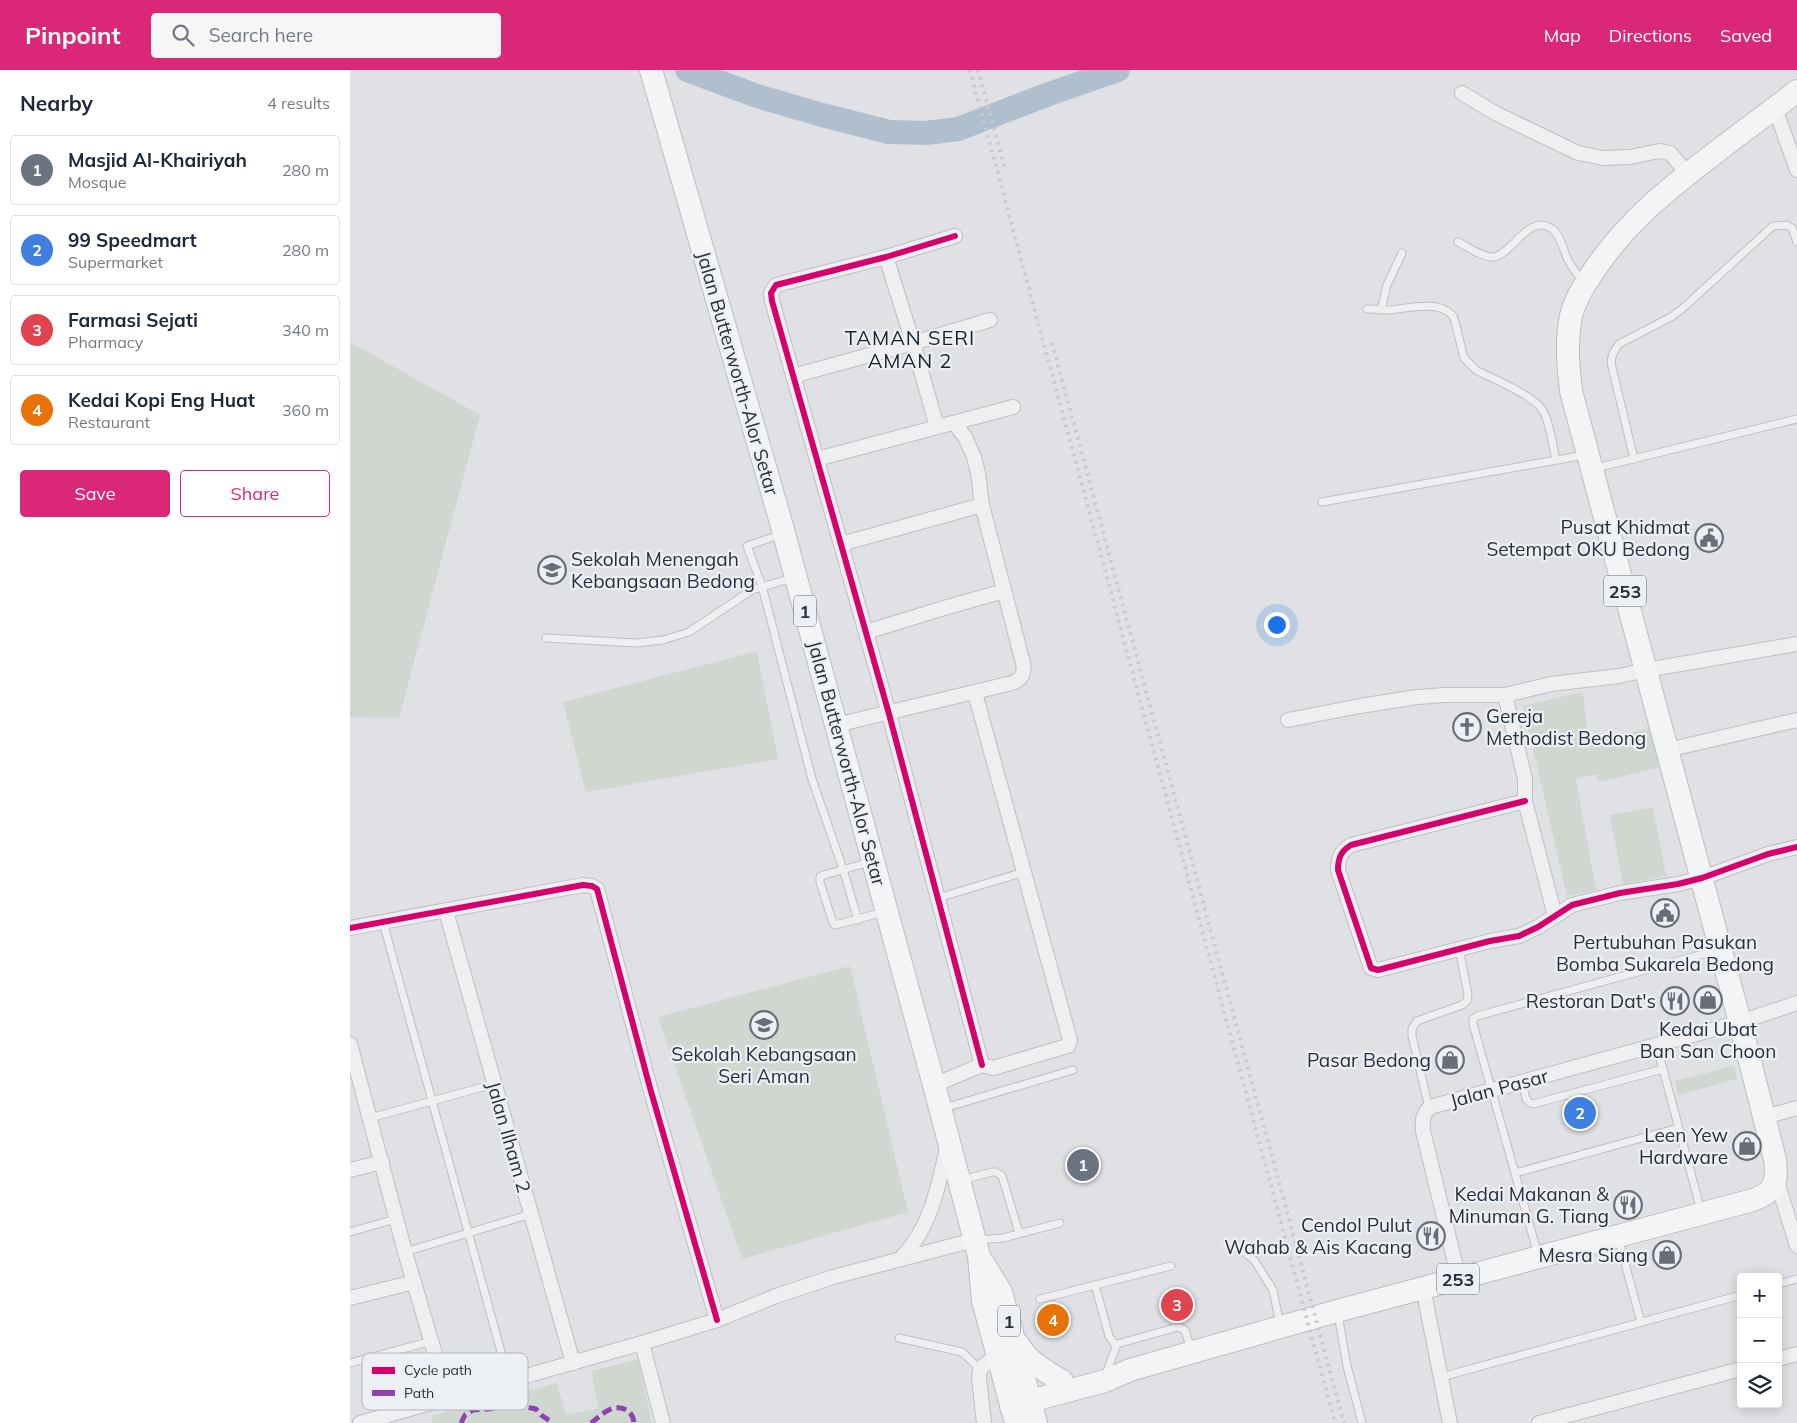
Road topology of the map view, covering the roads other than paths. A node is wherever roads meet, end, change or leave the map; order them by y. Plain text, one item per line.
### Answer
1 (651, 70) edge
2 (1797, 91) edge
3 (1462, 93) dead end
4 (1774, 108) junction
5 (1797, 170) edge
6 (1688, 174) junction
7 (955, 236) dead end
8 (1458, 242) dead end
9 (1797, 242) edge
10 (1402, 253) dead end
11 (886, 256) junction
12 (1585, 284) junction
13 (1367, 309) dead end
14 (1381, 310) junction
15 (990, 320) dead end
16 (913, 343) junction
17 (793, 376) junction
18 (1013, 407) dead end
19 (1797, 419) edge
20 (954, 423) junction
21 (937, 427) junction
22 (817, 459) junction
23 (1634, 459) junction
24 (1556, 460) junction
25 (1590, 462) junction
26 (1322, 502) dead end
27 (982, 506) junction
28 (784, 533) junction
29 (841, 544) junction
30 (796, 576) junction
31 (762, 586) junction
32 (1004, 591) junction
33 (866, 632) junction
34 (546, 638) dead end
35 (1797, 644) edge
36 (1646, 670) junction
37 (975, 694) junction
38 (1504, 695) junction
39 (889, 714) junction
40 (1288, 720) dead end
41 (1797, 720) edge
42 (836, 725) junction
43 (1667, 750) junction
44 (1525, 801) junction
45 (1797, 847) edge
46 (873, 861) junction
47 (843, 869) junction
48 (1024, 872) junction
49 (1702, 878) junction
50 (938, 898) junction
51 (446, 911) junction
52 (887, 911) junction
53 (1555, 916) junction
54 (858, 920) junction
55 (383, 922) junction
56 (350, 928) edge
57 (1459, 949) junction
58 (1721, 949) junction
59 (1797, 1003) edge
60 (1740, 1022) junction
61 (350, 1044) edge
62 (1656, 1045) junction
63 (982, 1065) junction
64 (1663, 1069) junction
65 (1073, 1070) dead end
66 (1522, 1081) junction
67 (494, 1084) junction
68 (934, 1086) junction
69 (1491, 1090) junction
70 (433, 1101) junction
71 (940, 1108) junction
72 (1797, 1108) edge
73 (1429, 1109) junction
74 (1764, 1117) junction
75 (370, 1118) junction
76 (1678, 1128) junction
77 (949, 1141) junction
78 (382, 1162) junction
79 (350, 1170) edge
80 (1515, 1173) junction
81 (1776, 1178) junction
82 (959, 1181) junction
83 (531, 1214) junction
84 (1702, 1214) junction
85 (396, 1219) junction
86 (1060, 1223) dead end
87 (350, 1232) edge
88 (1020, 1233) junction
89 (468, 1234) junction
90 (1618, 1236) junction
91 (1797, 1246) edge
92 (977, 1248) junction
93 (1242, 1250) dead end
94 (405, 1252) junction
95 (1538, 1257) junction
96 (901, 1258) junction
97 (1171, 1266) dead end
98 (1459, 1279) junction
99 (1797, 1279) edge
100 (414, 1282) junction
101 (1782, 1283) edge
102 (1095, 1285) junction
103 (1423, 1288) junction
104 (1737, 1296) edge
105 (350, 1298) edge
106 (1040, 1299) dead end
107 (1337, 1311) junction
108 (717, 1320) junction
109 (1641, 1322) junction
110 (1280, 1328) junction
111 (1012, 1334) junction
112 (899, 1338) dead end
113 (432, 1341) junction
114 (642, 1343) junction
115 (1116, 1346) junction
116 (1192, 1352) junction
117 (387, 1353) edge
118 (435, 1353) edge
119 (501, 1353) edge
120 (1797, 1354) edge
121 (1782, 1358) edge
122 (573, 1363) junction
123 (989, 1363) junction
124 (1130, 1370) junction
125 (1737, 1370) edge
126 (1107, 1371) junction
127 (528, 1376) edge
128 (1441, 1377) junction
129 (1061, 1387) junction
130 (1018, 1403) edge
131 (406, 1410) edge
132 (360, 1423) edge
133 (663, 1423) edge
134 (984, 1423) edge
135 (1036, 1423) edge
136 (1042, 1423) edge
137 (1362, 1423) edge
138 (1450, 1423) edge
139 (1539, 1423) edge

1 - 28 main road, Jalan Butterworth-Alor Setar / 1
2 - 4 main road, 253
3 - 6 street
4 - 5 street
4 - 6 main road, 253
6 - 12 main road, 253
7 - 11 street
8 - 12 lane
9 - 23 lane
10 - 14 lane
11 - 16 street
11 - 17 street
12 - 25 main road, 253
13 - 14 lane
14 - 24 lane
15 - 16 street
16 - 17 street
16 - 21 street
17 - 22 street
18 - 20 street
19 - 23 lane
20 - 21 street
20 - 27 street
21 - 22 street
22 - 29 street
23 - 25 lane
24 - 25 lane
24 - 26 lane
25 - 36 main road, 253
27 - 29 street
27 - 32 street
28 - 30 main road, Jalan Butterworth-Alor Setar / 1
28 - 31 lane
29 - 33 street
30 - 31 lane
30 - 42 main road, Jalan Butterworth-Alor Setar / 1
31 - 34 lane
31 - 47 lane
32 - 33 street
32 - 37 street
33 - 39 street
35 - 36 street
36 - 38 street
36 - 43 main road, 253
37 - 39 street
37 - 48 street
38 - 40 street
38 - 44 street
39 - 42 street
39 - 50 street
41 - 43 street
42 - 46 main road, Jalan Butterworth-Alor Setar / 1
43 - 49 main road, 253
44 - 53 street
44 - 57 street
45 - 49 street
46 - 47 lane
46 - 52 main road, Jalan Butterworth-Alor Setar / 1
47 - 54 lane
47 - 54 lane
48 - 50 lane
48 - 63 street
49 - 53 street
49 - 58 main road, 253
50 - 63 street
51 - 55 street
51 - 67 street, Jalan Ilham 2
51 - 108 street
52 - 54 lane
52 - 68 main road, Jalan Butterworth-Alor Setar / 1
53 - 57 street
55 - 56 street
55 - 70 lane
57 - 73 lane
58 - 60 main road, 253
58 - 69 lane
59 - 60 street, Jalan Pasar
60 - 62 street, Jalan Pasar
60 - 74 main road, 253
61 - 75 street
62 - 64 lane
62 - 66 street, Jalan Pasar
63 - 68 street
64 - 66 lane
64 - 76 lane
65 - 71 lane
66 - 69 street, Jalan Pasar
67 - 70 lane
67 - 83 street, Jalan Ilham 2
68 - 71 main road, Jalan Butterworth-Alor Setar / 1
69 - 73 street, Jalan Pasar
69 - 80 lane
70 - 75 lane
70 - 89 lane
71 - 77 main road, Jalan Butterworth-Alor Setar / 1
72 - 74 street
73 - 98 street, Jalan Pasar
74 - 81 main road, 253
75 - 78 street
76 - 80 lane
76 - 84 lane
77 - 82 main road, Jalan Butterworth-Alor Setar / 1
77 - 96 street
78 - 79 street
78 - 85 street
80 - 95 lane
81 - 84 main road, 253
81 - 91 street
82 - 88 lane
82 - 92 main road, Jalan Butterworth-Alor Setar / 1
83 - 89 lane
83 - 122 street, Jalan Ilham 2
84 - 90 main road, 253
85 - 87 lane
85 - 94 street
86 - 88 lane
88 - 92 lane
89 - 94 lane
89 - 119 lane
90 - 95 main road, 253
90 - 109 lane
92 - 96 street
92 - 111 main road, Jalan Butterworth-Alor Setar / 1
92 - 123 main road, Jalan Butterworth-Alor Setar / 1
93 - 110 lane
94 - 100 street
95 - 98 main road, 253
96 - 108 street
97 - 102 lane
98 - 103 main road, 253
99 - 101 lane
100 - 105 street
100 - 113 street
102 - 106 lane
102 - 115 lane
103 - 107 main road, 253
103 - 128 street
104 - 109 lane
107 - 110 main road, 253
107 - 137 lane
108 - 114 street
109 - 128 lane
110 - 116 main road, 253
111 - 129 main road
111 - 130 main road, Jalan Butterworth-Alor Setar / 1
112 - 123 lane
113 - 117 lane
113 - 118 street
114 - 122 street
114 - 133 street
115 - 116 lane
115 - 126 lane
116 - 124 main road, 253
120 - 121 street
122 - 127 street
123 - 130 main road, Jalan Butterworth-Alor Setar / 1
123 - 134 street
124 - 126 main road, 253
124 - 129 main road, 253
125 - 139 street
126 - 129 main road, 253
128 - 138 street
129 - 130 main road, 253
129 - 136 main road
130 - 135 main road, Jalan Butterworth-Alor Setar / 1
131 - 132 street

